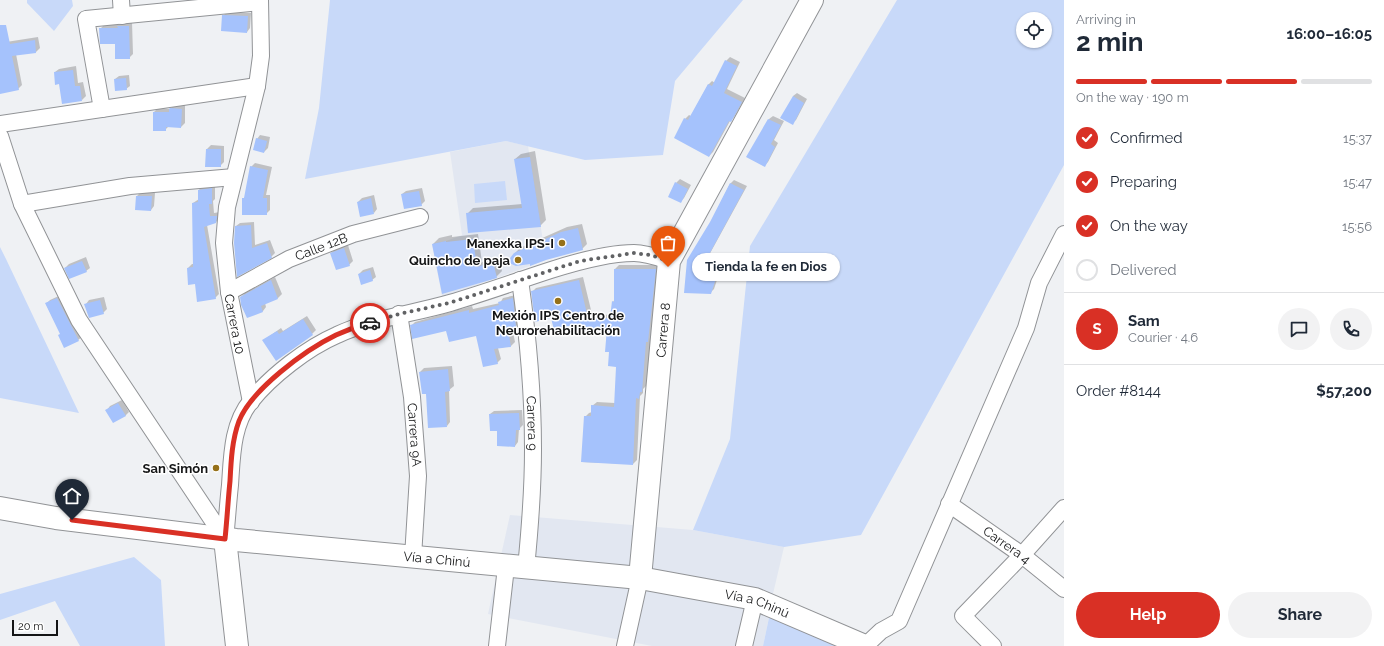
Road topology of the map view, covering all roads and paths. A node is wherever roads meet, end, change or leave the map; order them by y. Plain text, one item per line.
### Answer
1 (812, 0) edge
2 (260, 1) edge
3 (122, 8) edge
4 (257, 86) junction
5 (102, 109) junction
6 (0, 124) edge
7 (0, 136) edge
8 (234, 177) junction
9 (22, 204) junction
10 (420, 217) dead end
11 (1064, 234) edge
12 (669, 261) junction
13 (520, 280) junction
14 (229, 292) junction
15 (399, 314) junction
16 (251, 402) junction
17 (949, 504) junction
18 (0, 508) edge
19 (1064, 508) edge
20 (225, 539) junction
21 (1022, 555) junction
22 (413, 557) junction
23 (516, 567) junction
24 (640, 578) junction
25 (1064, 589) edge
26 (755, 599) junction
27 (238, 644) edge
28 (497, 646) edge
29 (625, 646) edge
30 (744, 646) edge
31 (865, 646) edge
32 (993, 646) edge

1 - 12 main road, Carrera 8
2 - 3 street
2 - 4 street, Carrera 10
3 - 5 street
4 - 5 street
4 - 8 street, Carrera 10
5 - 6 street
7 - 9 street
8 - 9 street
8 - 14 street, Carrera 10
9 - 20 street
10 - 14 street, Calle 12B
11 - 17 street
12 - 13 street
12 - 24 main road, Carrera 8
13 - 15 street
13 - 23 street, Carrera 9
14 - 16 street, Carrera 10
15 - 16 street
15 - 22 street, Carrera 9A
16 - 20 street
17 - 21 street, Carrera 4
17 - 31 street
18 - 20 main road, Vía a Chinú
19 - 21 street
20 - 22 main road, Vía a Chinú
20 - 27 main road
21 - 25 street, Carrera 4
21 - 32 street
22 - 23 main road, Vía a Chinú
23 - 24 main road, Vía a Chinú
23 - 28 street, Carrera 9
24 - 26 main road, Vía a Chinú
24 - 29 street, Carrera 8
26 - 30 street
26 - 31 main road, Vía a Chinú

